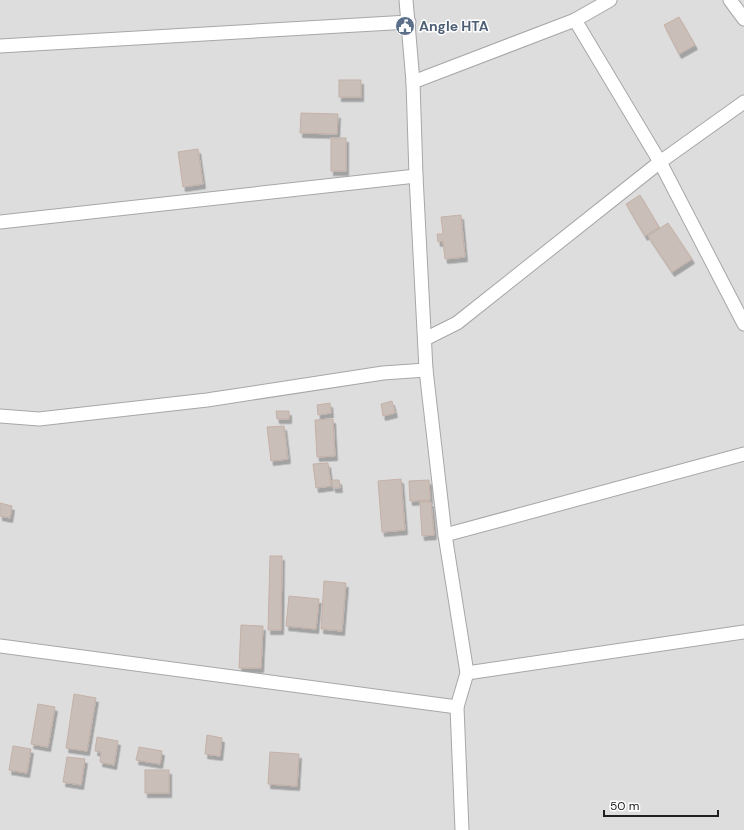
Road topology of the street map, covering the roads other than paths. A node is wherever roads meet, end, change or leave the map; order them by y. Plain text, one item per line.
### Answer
1 (406, 0) edge
2 (610, 0) edge
3 (730, 0) edge
4 (744, 19) edge
5 (575, 20) junction
6 (409, 22) junction
7 (0, 46) edge
8 (413, 82) junction
9 (744, 102) edge
10 (660, 162) junction
11 (416, 176) junction
12 (0, 222) edge
13 (744, 324) edge
14 (425, 339) junction
15 (426, 370) junction
16 (0, 416) edge
17 (744, 454) edge
18 (446, 535) junction
19 (744, 632) edge
20 (0, 646) edge
21 (467, 673) junction
22 (457, 708) junction
23 (462, 830) edge

1 - 6 street
2 - 5 street
3 - 4 street
5 - 8 street
5 - 10 street
6 - 7 street
6 - 8 street
8 - 11 street
9 - 10 street
10 - 13 street
10 - 14 street
11 - 12 street
11 - 14 street
14 - 15 street
15 - 16 street
15 - 18 street
17 - 18 street
18 - 21 street
19 - 21 street
20 - 22 street
21 - 22 street
22 - 23 street

